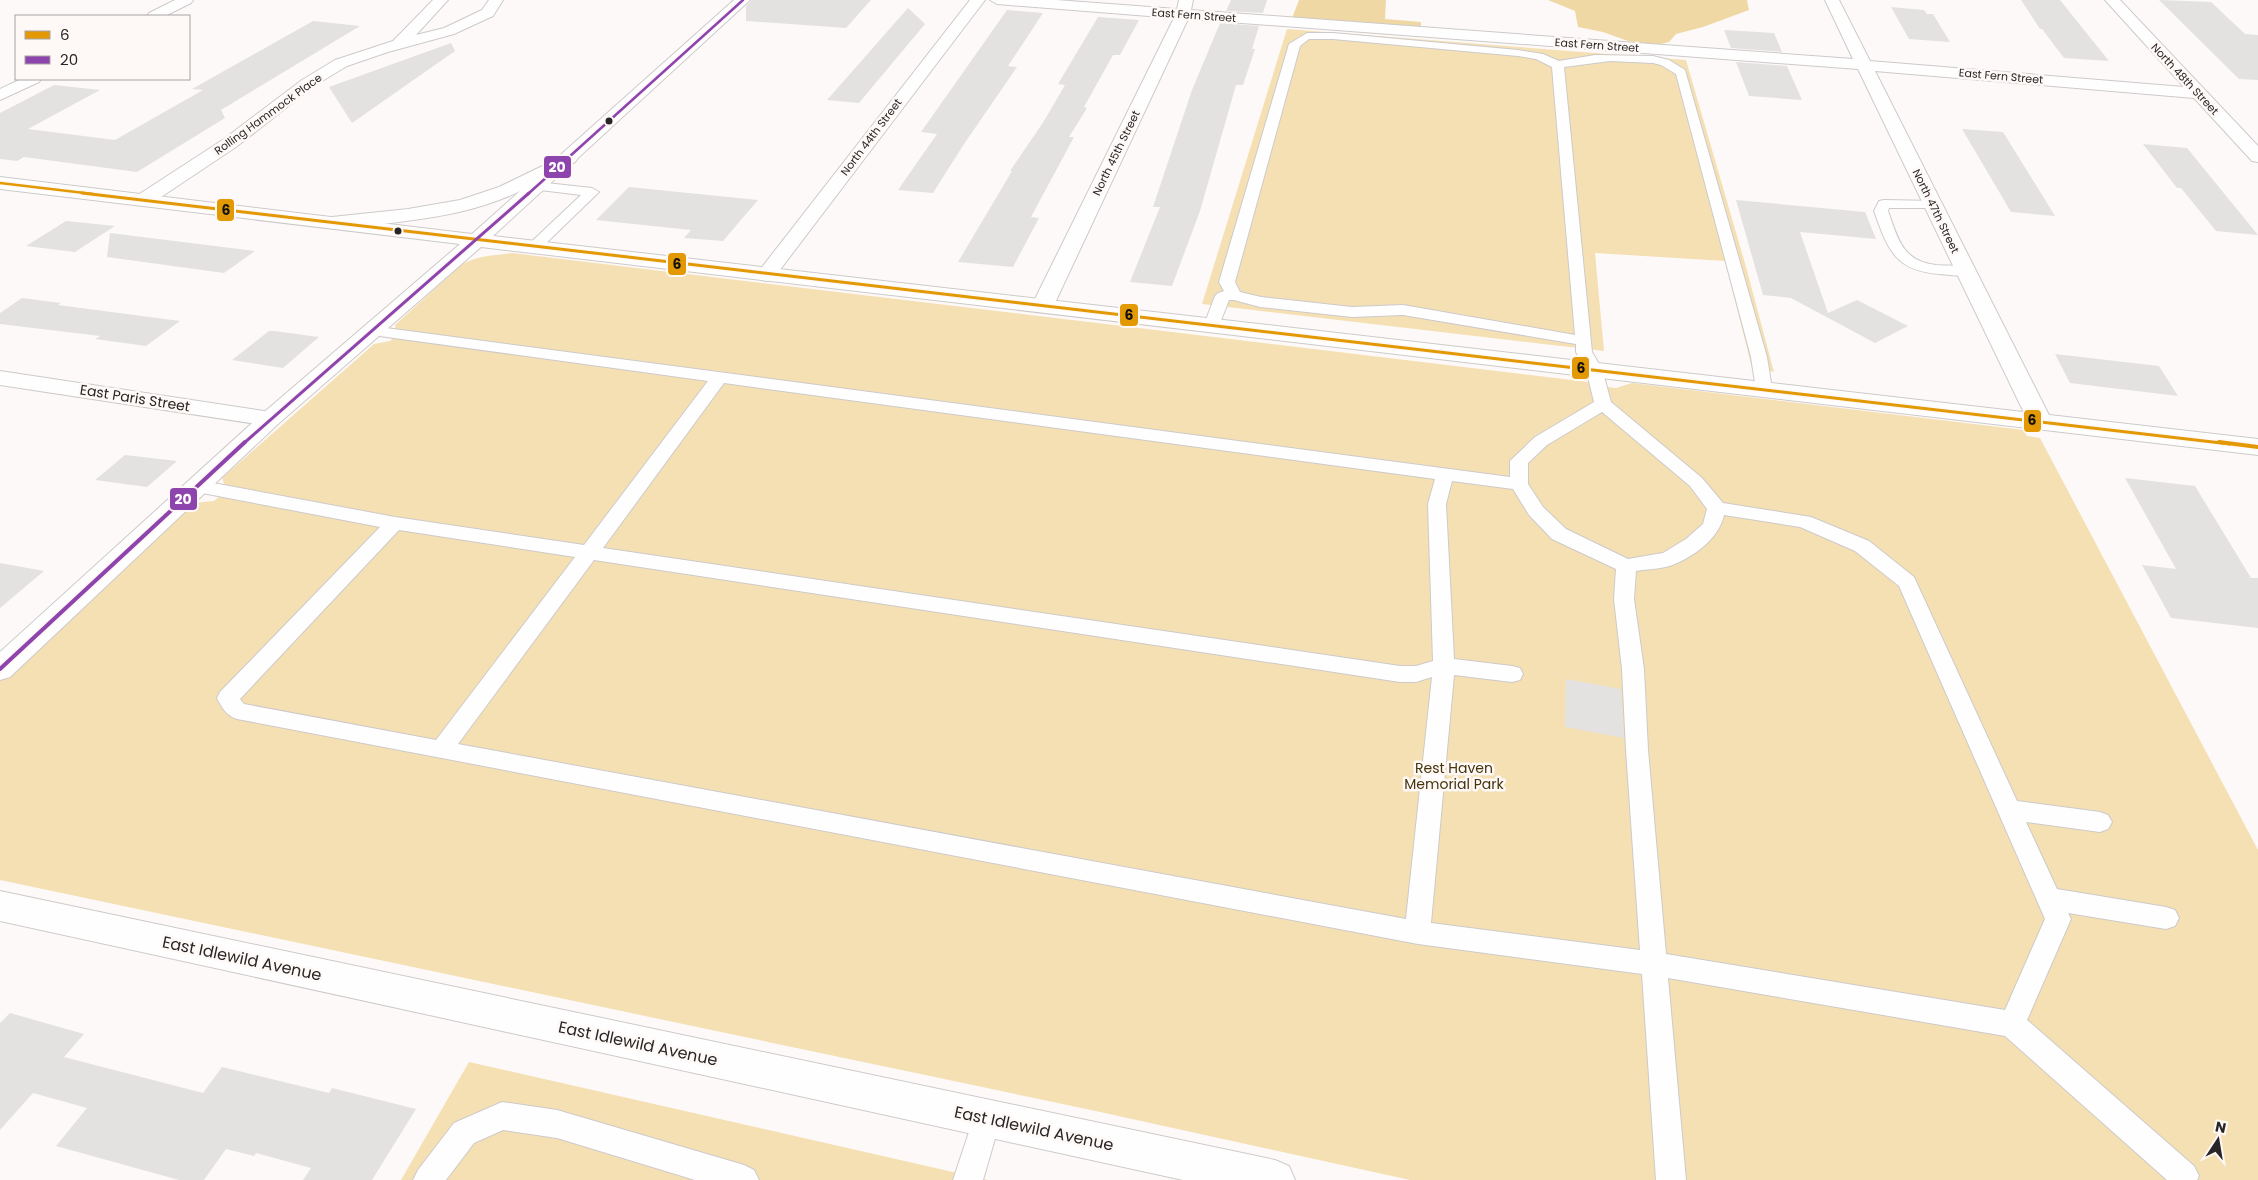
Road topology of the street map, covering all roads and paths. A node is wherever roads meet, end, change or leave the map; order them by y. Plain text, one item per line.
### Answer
1 (186, 0) edge
2 (441, 0) edge
3 (496, 0) edge
4 (743, 0) edge
5 (978, 0) edge
6 (996, 0) edge
7 (1832, 0) edge
8 (2112, 0) edge
9 (1185, 7) edge
10 (156, 15) edge
11 (398, 45) junction
12 (1558, 65) junction
13 (1864, 65) junction
14 (31, 80) edge
15 (2198, 93) junction
16 (0, 96) edge
17 (2258, 157) edge
18 (569, 158) junction
19 (0, 183) edge
20 (537, 186) junction
21 (145, 199) junction
22 (1933, 204) junction
23 (332, 222) junction
24 (476, 241) junction
25 (533, 248) junction
26 (1966, 271) junction
27 (766, 275) junction
28 (1234, 295) junction
29 (1043, 305) junction
30 (1212, 325) junction
31 (371, 331) junction
32 (1584, 341) junction
33 (1594, 369) junction
34 (720, 377) junction
35 (0, 378) edge
36 (1764, 389) junction
37 (1603, 404) junction
38 (270, 418) junction
39 (2040, 421) junction
40 (2258, 447) edge
41 (1445, 474) junction
42 (1519, 484) junction
43 (198, 486) junction
44 (1718, 508) junction
45 (395, 523) junction
46 (588, 551) junction
47 (1626, 566) junction
48 (1444, 666) junction
49 (0, 670) edge
50 (1512, 674) dead end
51 (441, 750) junction
52 (2010, 810) junction
53 (2100, 822) dead end
54 (2049, 899) junction
55 (0, 906) edge
56 (2166, 918) dead end
57 (1418, 933) junction
58 (1653, 964) junction
59 (2012, 1024) junction
60 (987, 1118) junction
61 (2184, 1176) dead end
62 (428, 1180) edge
63 (744, 1180) edge
64 (968, 1180) edge
65 (1276, 1180) edge
66 (1671, 1180) edge

1 - 10 street
2 - 11 street, Rolling Hammock Place
3 - 11 street, Rolling Hammock Place
4 - 18 street
5 - 27 street, North 44th Street
6 - 9 street, East Fern Street
7 - 13 street, North 47th Street
8 - 15 street, North 48th Street
9 - 13 street, East Fern Street
9 - 29 street, North 45th Street
11 - 21 street, Rolling Hammock Place
12 - 28 lane
12 - 32 lane
12 - 36 lane
13 - 15 street, East Fern Street
13 - 22 street, North 47th Street
14 - 16 street
15 - 17 street, North 48th Street
18 - 20 street
18 - 23 street
19 - 21 street
20 - 24 street
20 - 25 lane
21 - 23 street
22 - 26 street, North 47th Street
22 - 26 lane
23 - 24 street
24 - 25 street
24 - 31 street
25 - 27 street
26 - 39 street, North 47th Street
27 - 29 street
28 - 30 lane
28 - 32 lane
29 - 30 street
30 - 33 street
31 - 34 lane
31 - 38 street
32 - 33 lane
33 - 36 street
33 - 37 lane
34 - 41 lane
34 - 46 lane
35 - 38 street, East Paris Street
36 - 39 street
37 - 42 lane
37 - 44 lane
38 - 43 street
39 - 40 street
41 - 42 lane
41 - 48 lane
42 - 47 lane
43 - 45 lane
43 - 49 street
44 - 47 lane
44 - 52 lane
45 - 46 lane
45 - 51 lane
46 - 48 lane
46 - 51 lane
47 - 58 lane
48 - 50 lane
48 - 57 lane
51 - 57 lane
52 - 53 lane
52 - 54 lane
54 - 56 lane
54 - 59 lane
55 - 60 street, East Idlewild Avenue
57 - 58 lane
58 - 59 lane
58 - 66 lane
59 - 61 lane
60 - 64 lane
60 - 65 street, East Idlewild Avenue
62 - 63 lane

